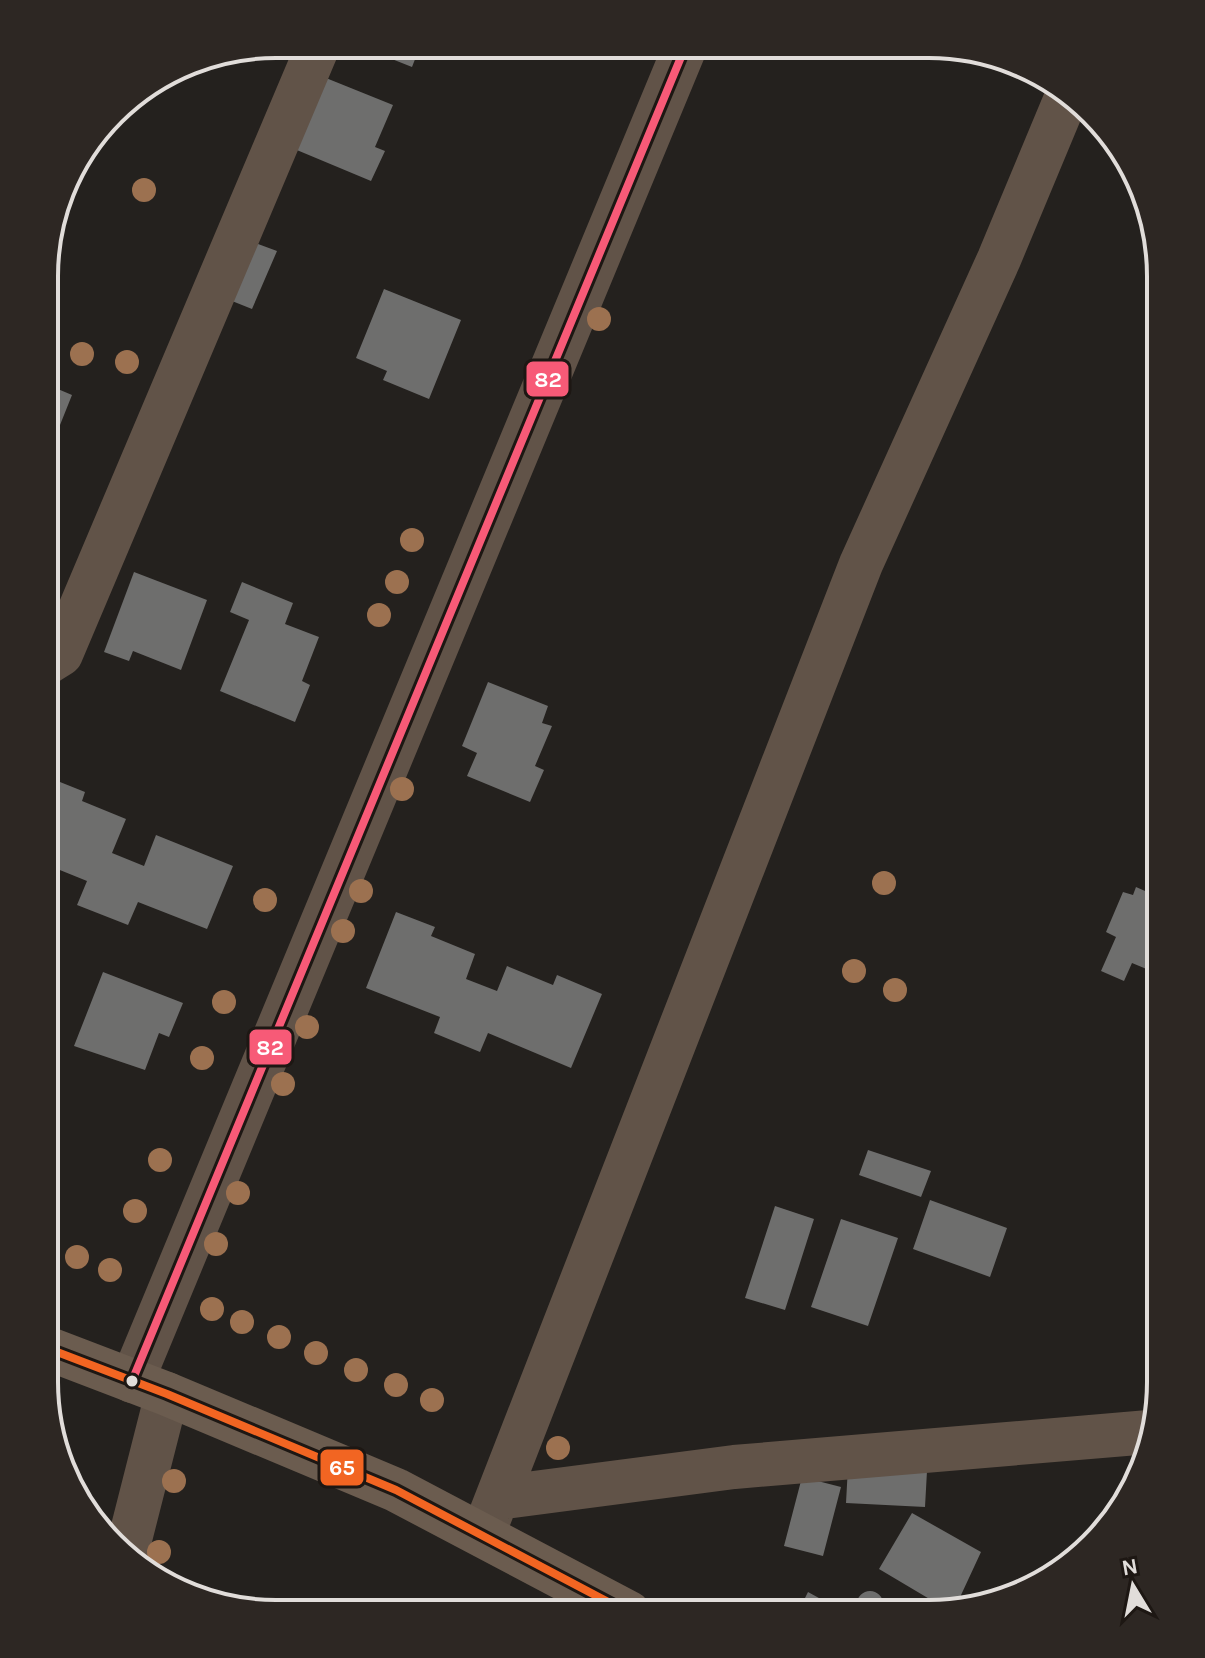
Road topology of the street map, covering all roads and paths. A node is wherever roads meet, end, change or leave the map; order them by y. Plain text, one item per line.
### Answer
1 (313, 58) edge
2 (681, 58) edge
3 (1063, 105) edge
4 (58, 656) edge
5 (58, 1352) edge
6 (149, 1387) junction
7 (1141, 1433) edge
8 (490, 1516) junction
9 (128, 1541) edge
10 (610, 1600) edge

1 - 4 street
2 - 6 street
3 - 8 street
5 - 6 highway
6 - 8 highway
6 - 9 street
7 - 8 street
8 - 10 highway

